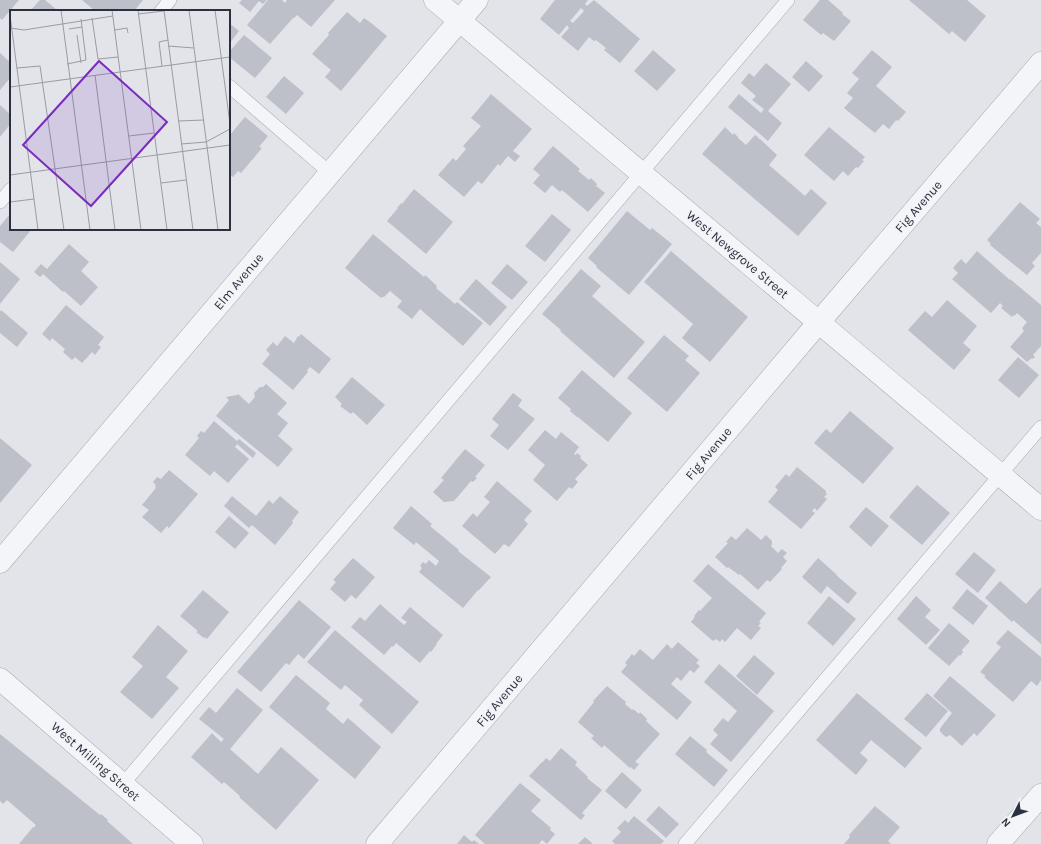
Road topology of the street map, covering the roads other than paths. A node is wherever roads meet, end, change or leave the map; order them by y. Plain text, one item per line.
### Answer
1 (170, 0) edge
2 (435, 0) edge
3 (477, 0) edge
4 (788, 0) edge
5 (162, 10) edge
6 (459, 21) junction
7 (1041, 63) edge
8 (230, 87) edge
9 (330, 173) junction
10 (641, 174) junction
11 (10, 190) edge
12 (0, 202) edge
13 (819, 322) junction
14 (1041, 428) edge
15 (1001, 474) junction
16 (1041, 509) edge
17 (0, 562) edge
18 (0, 679) edge
19 (123, 784) junction
20 (1041, 795) edge
21 (192, 844) edge
22 (377, 844) edge
23 (685, 844) edge
24 (998, 844) edge

1 - 5 lane
2 - 6 street, West Newgrove Street
3 - 6 street, Elm Avenue
4 - 10 lane
6 - 9 street, Elm Avenue
6 - 10 street, West Newgrove Street
7 - 13 street, Fig Avenue
8 - 9 lane
9 - 17 street, Elm Avenue
10 - 13 street, West Newgrove Street
10 - 19 lane
11 - 12 lane
13 - 15 street, West Newgrove Street
13 - 22 street, Fig Avenue
14 - 15 lane
15 - 16 street, West Newgrove Street
15 - 23 lane
18 - 19 street, West Milling Street
19 - 21 street, West Milling Street
20 - 24 street

